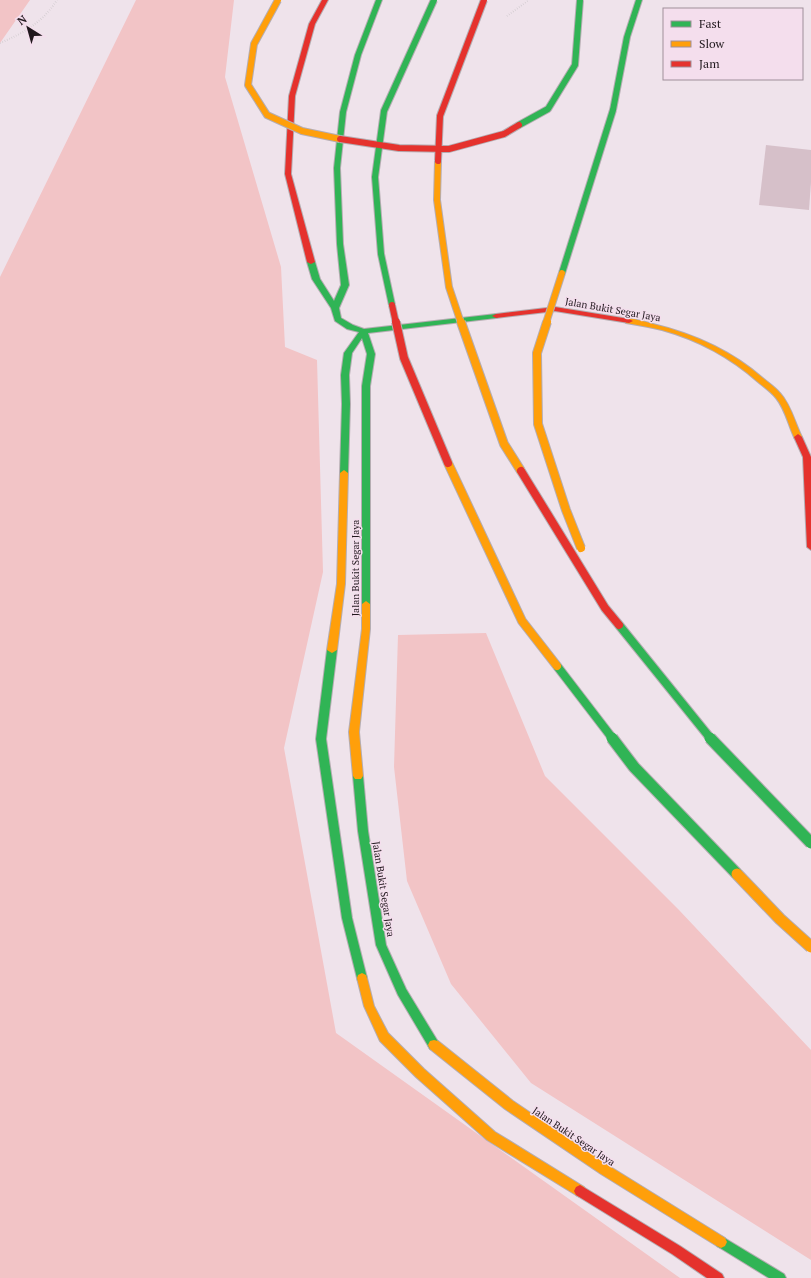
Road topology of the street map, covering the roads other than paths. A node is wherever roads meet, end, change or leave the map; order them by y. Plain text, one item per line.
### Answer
1 (278, 0) edge
2 (325, 0) edge
3 (379, 0) edge
4 (434, 0) edge
5 (484, 0) edge
6 (580, 0) edge
7 (639, 0) edge
8 (335, 308) junction
9 (364, 332) junction
10 (811, 547) edge
11 (605, 608) junction
12 (811, 844) edge
13 (811, 947) edge
14 (718, 1278) edge
15 (780, 1278) edge

1 - 6 main road, bridge
2 - 8 main road
3 - 8 main road
4 - 13 main road, bridge
5 - 11 main road, bridge
7 - 11 main road, bridge
8 - 9 main road
9 - 10 main road, Jalan Bukit Segar Jaya
9 - 14 main road, Jalan Bukit Segar Jaya
9 - 15 main road, Jalan Bukit Segar Jaya
11 - 12 main road, bridge

